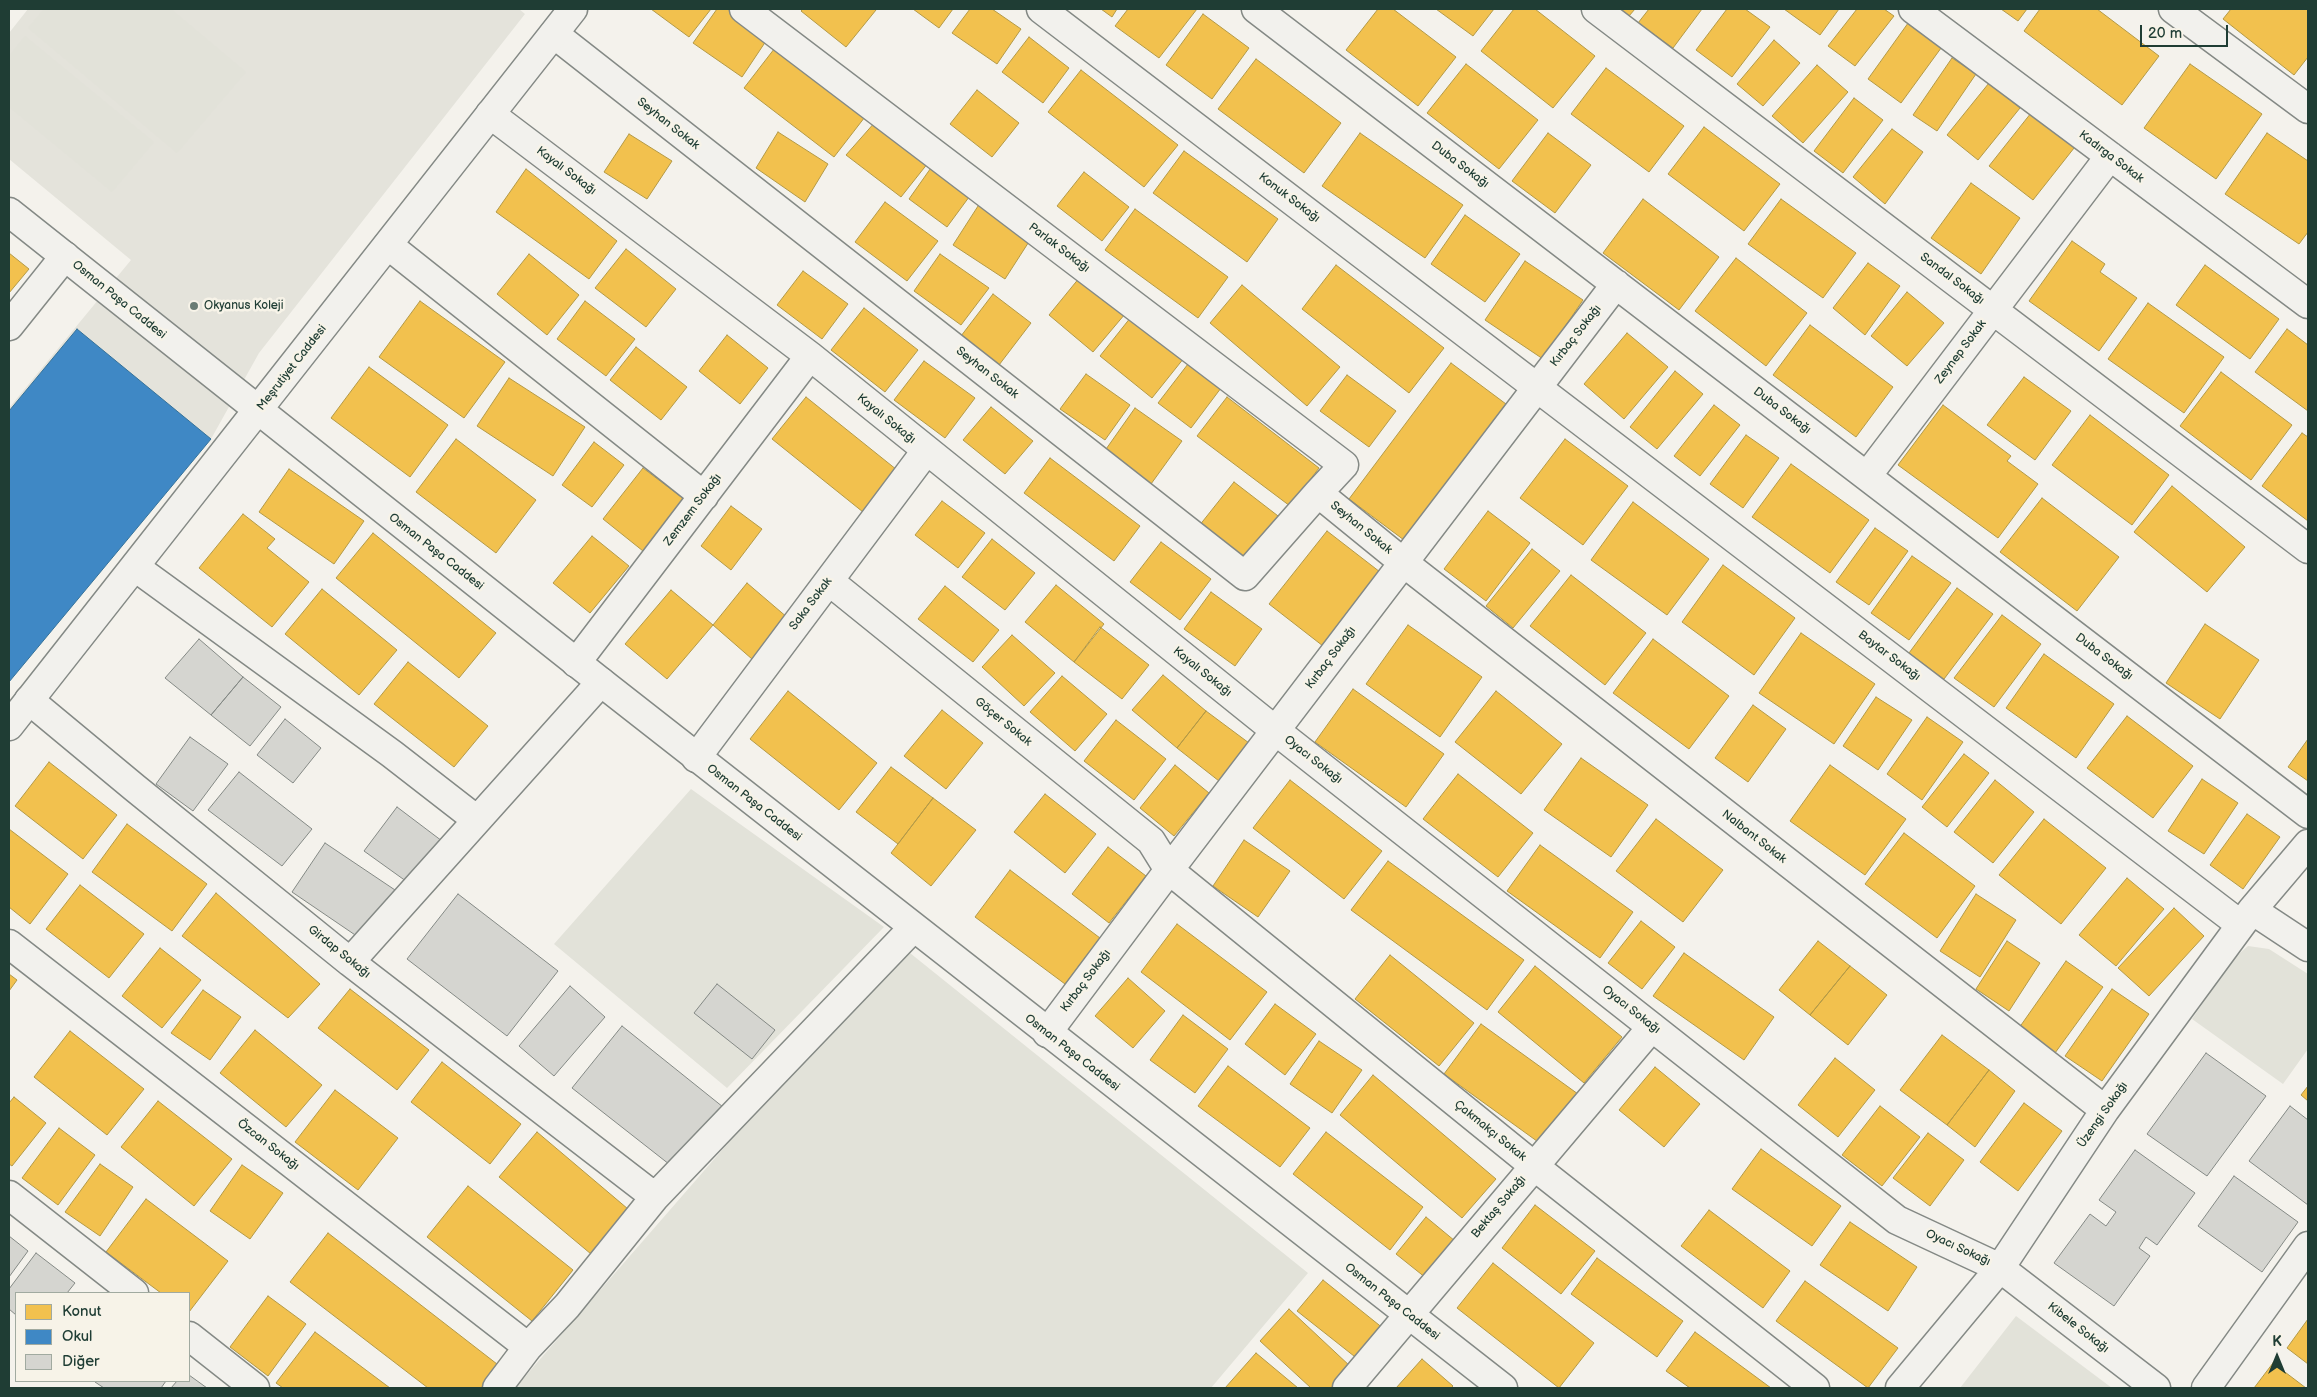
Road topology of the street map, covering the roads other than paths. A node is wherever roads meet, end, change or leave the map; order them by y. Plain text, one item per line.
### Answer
1 (573, 9) edge
2 (744, 9) edge
3 (1041, 9) edge
4 (1256, 9) edge
5 (1596, 9) edge
6 (1913, 9) edge
7 (2173, 9) edge
8 (554, 34) junction
9 (2308, 109) edge
10 (490, 114) junction
11 (2110, 156) junction
12 (9, 212) edge
13 (388, 245) junction
14 (65, 256) junction
15 (1616, 284) junction
16 (2308, 304) edge
17 (1992, 310) junction
18 (9, 326) edge
19 (810, 356) junction
20 (1536, 387) junction
21 (258, 412) junction
22 (926, 451) junction
23 (1867, 476) junction
24 (1318, 493) junction
25 (704, 496) junction
26 (2308, 550) edge
27 (1404, 563) junction
28 (135, 567) junction
29 (829, 581) junction
30 (576, 663) junction
31 (600, 682) junction
32 (30, 700) junction
33 (9, 726) edge
34 (1276, 731) junction
35 (696, 758) junction
36 (2308, 814) edge
37 (476, 820) junction
38 (2308, 844) edge
39 (1169, 870) junction
40 (2246, 918) junction
41 (913, 928) junction
42 (9, 944) edge
43 (2308, 947) edge
44 (350, 962) junction
45 (1652, 1027) junction
46 (1047, 1033) junction
47 (2105, 1110) junction
48 (1534, 1166) junction
49 (9, 1195) edge
50 (655, 1197) junction
51 (2308, 1246) edge
52 (2000, 1268) junction
53 (133, 1292) edge
54 (1409, 1315) junction
55 (190, 1337) edge
56 (528, 1347) junction
57 (255, 1388) edge
58 (497, 1388) edge
59 (1347, 1388) edge
60 (1503, 1388) edge
61 (1815, 1388) edge
62 (1900, 1388) edge
63 (2156, 1388) edge
64 (2206, 1388) edge

1 - 8 street, Meşrutiyet Caddesi
2 - 24 street, Parlak Sokağı
3 - 20 street, Konuk Sokağı
4 - 15 street, Duba Sokağı
5 - 17 street, Sandal Sokağı
6 - 11 street, Kadırga Sokak
7 - 9 street
8 - 10 street, Meşrutiyet Caddesi
8 - 24 street, Seyhan Sokak
10 - 13 street, Meşrutiyet Caddesi
10 - 19 street, Kayalı Sokağı
11 - 16 street, Kadırga Sokak
11 - 17 street, Zeynep Sokak
12 - 14 street, Osman Paşa Caddesi
13 - 21 street, Meşrutiyet Caddesi
13 - 25 street
14 - 18 street
14 - 21 street, Osman Paşa Caddesi
15 - 20 street, Kırbaç Sokağı
15 - 23 street, Duba Sokağı
17 - 23 street, Zeynep Sokak
17 - 26 street, Sandal Sokağı
19 - 22 street, Kayalı Sokağı
19 - 25 street, Zemzem Sokağı
20 - 27 street, Kırbaç Sokağı
20 - 40 street, Baytar Sokağı
21 - 28 street, Meşrutiyet Caddesi
21 - 30 street, Osman Paşa Caddesi
22 - 29 street, Saka Sokak
22 - 34 street, Kayalı Sokağı
23 - 36 street, Duba Sokağı
24 - 27 street, Seyhan Sokak
25 - 30 street, Zemzem Sokağı
27 - 34 street, Kırbaç Sokağı
27 - 47 street, Nalbant Sokak
28 - 32 street, Meşrutiyet Caddesi
28 - 37 street
29 - 35 street, Saka Sokak
29 - 39 street, Göçer Sokak
30 - 31 street, Osman Paşa Caddesi
31 - 35 street, Osman Paşa Caddesi
31 - 37 street
32 - 33 street, Meşrutiyet Caddesi
32 - 44 street, Girdap Sokağı
34 - 39 street, Kırbaç Sokağı
34 - 45 street, Oyacı Sokağı
35 - 41 street, Osman Paşa Caddesi
37 - 44 street
38 - 40 street, Üzengi Sokağı
39 - 46 street, Kırbaç Sokağı
39 - 48 street, Çakmakçı Sokak
40 - 43 street, Baytar Sokağı
40 - 47 street, Üzengi Sokağı
41 - 46 street, Osman Paşa Caddesi
41 - 50 street
42 - 56 street, Özcan Sokağı
44 - 50 street, Girdap Sokağı
45 - 48 street, Bektaş Sokağı
45 - 52 street, Oyacı Sokağı
46 - 54 street, Osman Paşa Caddesi
47 - 52 street, Üzengi Sokağı
48 - 54 street, Bektaş Sokağı
48 - 61 street, Çakmakçı Sokak
49 - 53 street
50 - 56 street
51 - 64 street
52 - 62 street, Üzengi Sokağı
52 - 63 street, Kibele Sokağı
54 - 59 street, Bektaş Sokağı
54 - 60 street, Osman Paşa Caddesi
55 - 57 street
56 - 58 street

